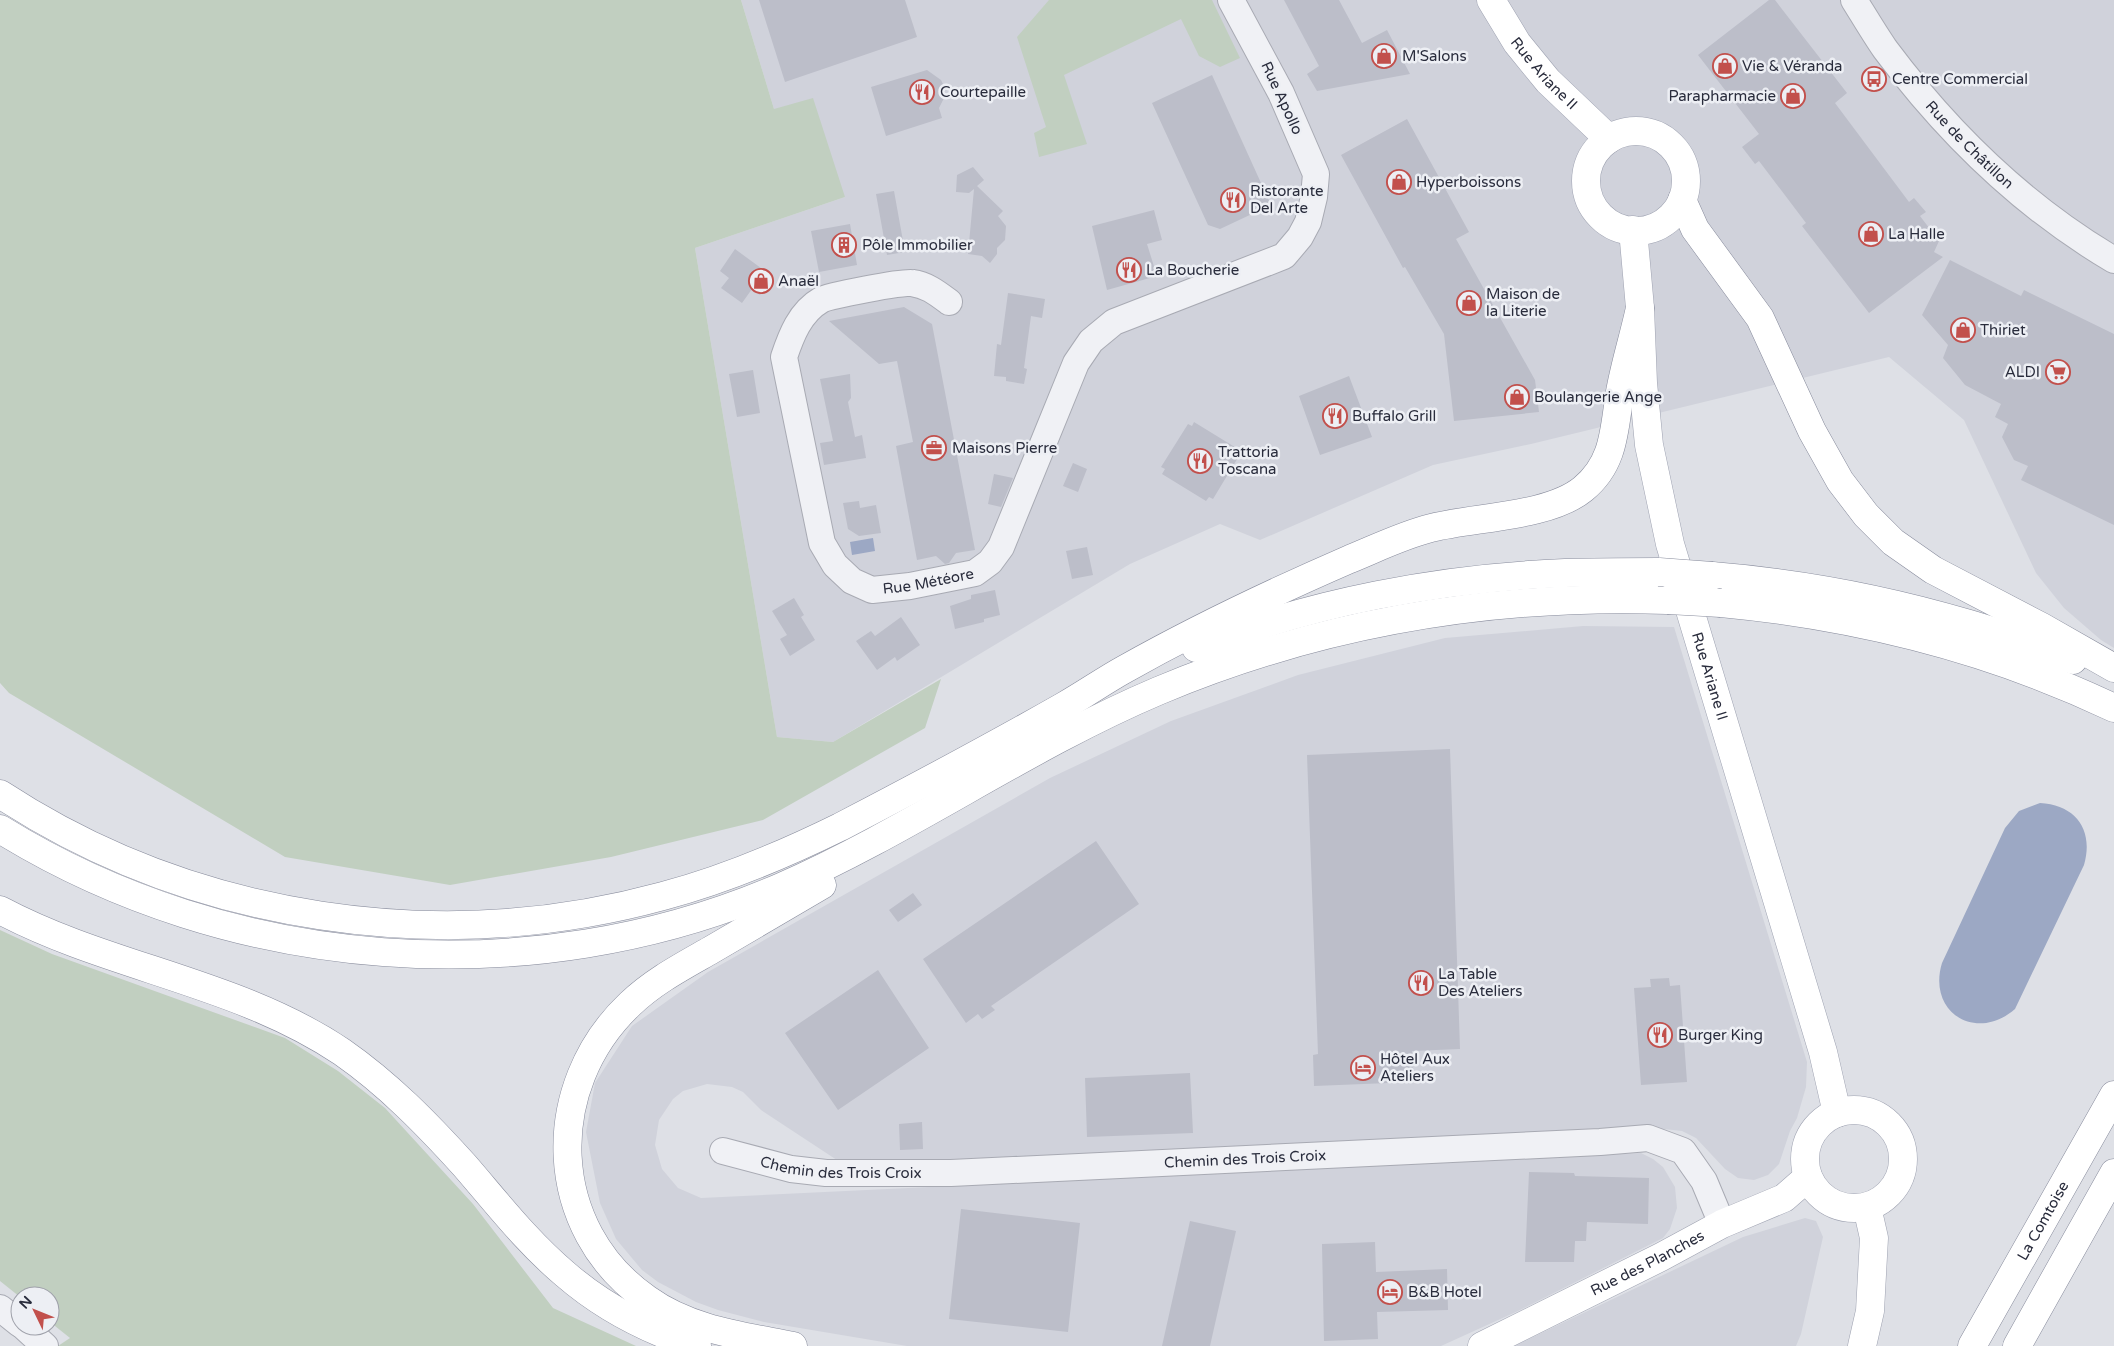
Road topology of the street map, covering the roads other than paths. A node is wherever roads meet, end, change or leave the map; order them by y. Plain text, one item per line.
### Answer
1 (1231, 0) edge
2 (1491, 0) edge
3 (1854, 0) edge
4 (1246, 11) edge
5 (1609, 139) junction
6 (1316, 174) joint
7 (1682, 200) junction
8 (1633, 230) junction
9 (2114, 260) edge
10 (949, 302) dead end
11 (1640, 308) junction
12 (2114, 668) edge
13 (2114, 675) edge
14 (1066, 705) junction
15 (2114, 708) edge
16 (1002, 771) junction
17 (0, 794) edge
18 (0, 829) edge
19 (0, 910) edge
20 (2114, 1095) edge
21 (1837, 1113) junction
22 (723, 1151) dead end
23 (2114, 1173) edge
24 (1808, 1177) junction
25 (1867, 1207) junction
26 (1722, 1224) junction
27 (2034, 1237) junction
28 (0, 1308) edge
29 (10, 1316) edge
30 (34, 1336) edge
31 (45, 1346) edge
32 (697, 1346) edge
33 (793, 1346) edge
34 (1482, 1346) edge
35 (1862, 1346) edge
36 (1951, 1346) edge
37 (1972, 1346) edge
38 (2017, 1346) edge

1 - 4 street, Rue Apollo
2 - 5 main road, Rue Ariane II
3 - 9 street, Rue de Châtillon
4 - 6 street, Rue Apollo
5 - 7 main road
5 - 8 main road
6 - 10 street, Rue Météore
7 - 8 main road
7 - 12 main road
8 - 11 main road, Rue Ariane II
11 - 14 main road
11 - 21 main road, Rue Ariane II
13 - 14 main road, bridge
14 - 17 main road
15 - 16 main road, bridge
16 - 18 main road
16 - 33 main road
19 - 32 main road
20 - 27 main road, La Comtoise
21 - 24 main road
21 - 25 main road
22 - 26 street, Chemin des Trois Croix
23 - 38 main road
24 - 25 main road
24 - 26 main road, Rue des Planches
25 - 35 main road
26 - 34 main road, Rue des Planches
27 - 36 main road
27 - 37 main road, La Comtoise
28 - 29 street
30 - 31 street

